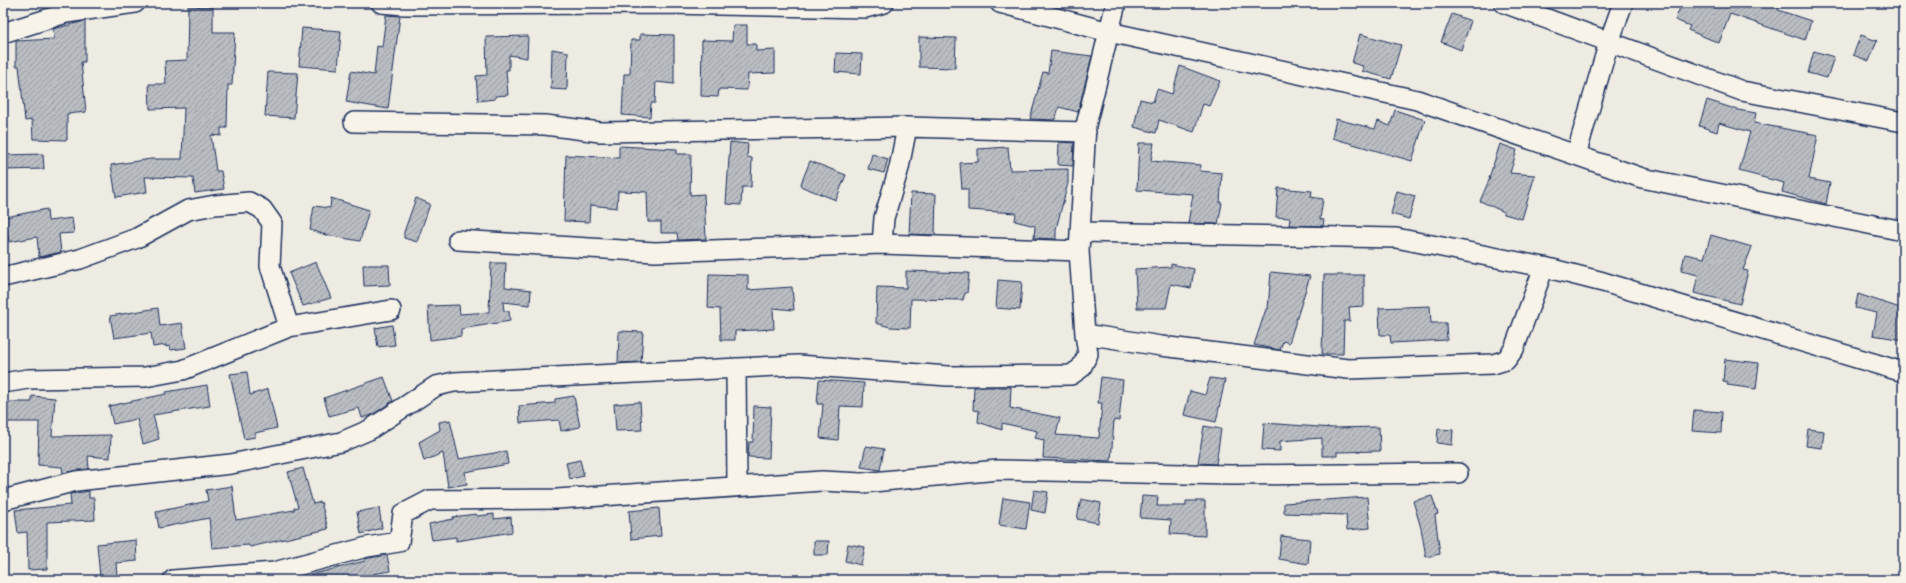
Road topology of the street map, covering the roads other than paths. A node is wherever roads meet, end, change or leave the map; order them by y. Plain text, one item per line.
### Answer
1 (135, 3) edge
2 (381, 3) edge
3 (884, 3) edge
4 (1000, 3) edge
5 (1116, 3) edge
6 (1504, 3) edge
7 (1623, 3) edge
8 (1109, 32) junction
9 (3, 33) edge
10 (1610, 42) junction
11 (354, 122) dead end
12 (1903, 122) edge
13 (907, 127) junction
14 (1086, 132) junction
15 (1576, 155) junction
16 (1080, 232) junction
17 (1903, 232) edge
18 (458, 240) dead end
19 (882, 244) junction
20 (1079, 251) junction
21 (1544, 267) junction
22 (3, 277) edge
23 (391, 310) dead end
24 (289, 328) junction
25 (1085, 334) junction
26 (736, 368) junction
27 (1903, 372) edge
28 (3, 383) edge
29 (1458, 473) dead end
30 (737, 486) junction
31 (3, 500) edge
32 (173, 580) edge

1 - 9 street
2 - 3 street
4 - 8 street
5 - 8 street
6 - 10 street
7 - 10 street
8 - 14 street
8 - 15 street
10 - 12 street
10 - 15 street
11 - 13 street
13 - 14 street
13 - 19 street
14 - 16 street
15 - 17 street
16 - 20 street
16 - 21 street
18 - 19 street
19 - 20 street
20 - 25 street
21 - 25 street
21 - 27 street
22 - 24 street
23 - 24 street
24 - 28 street
25 - 26 street
26 - 30 street
26 - 31 street
29 - 30 street
30 - 32 street

